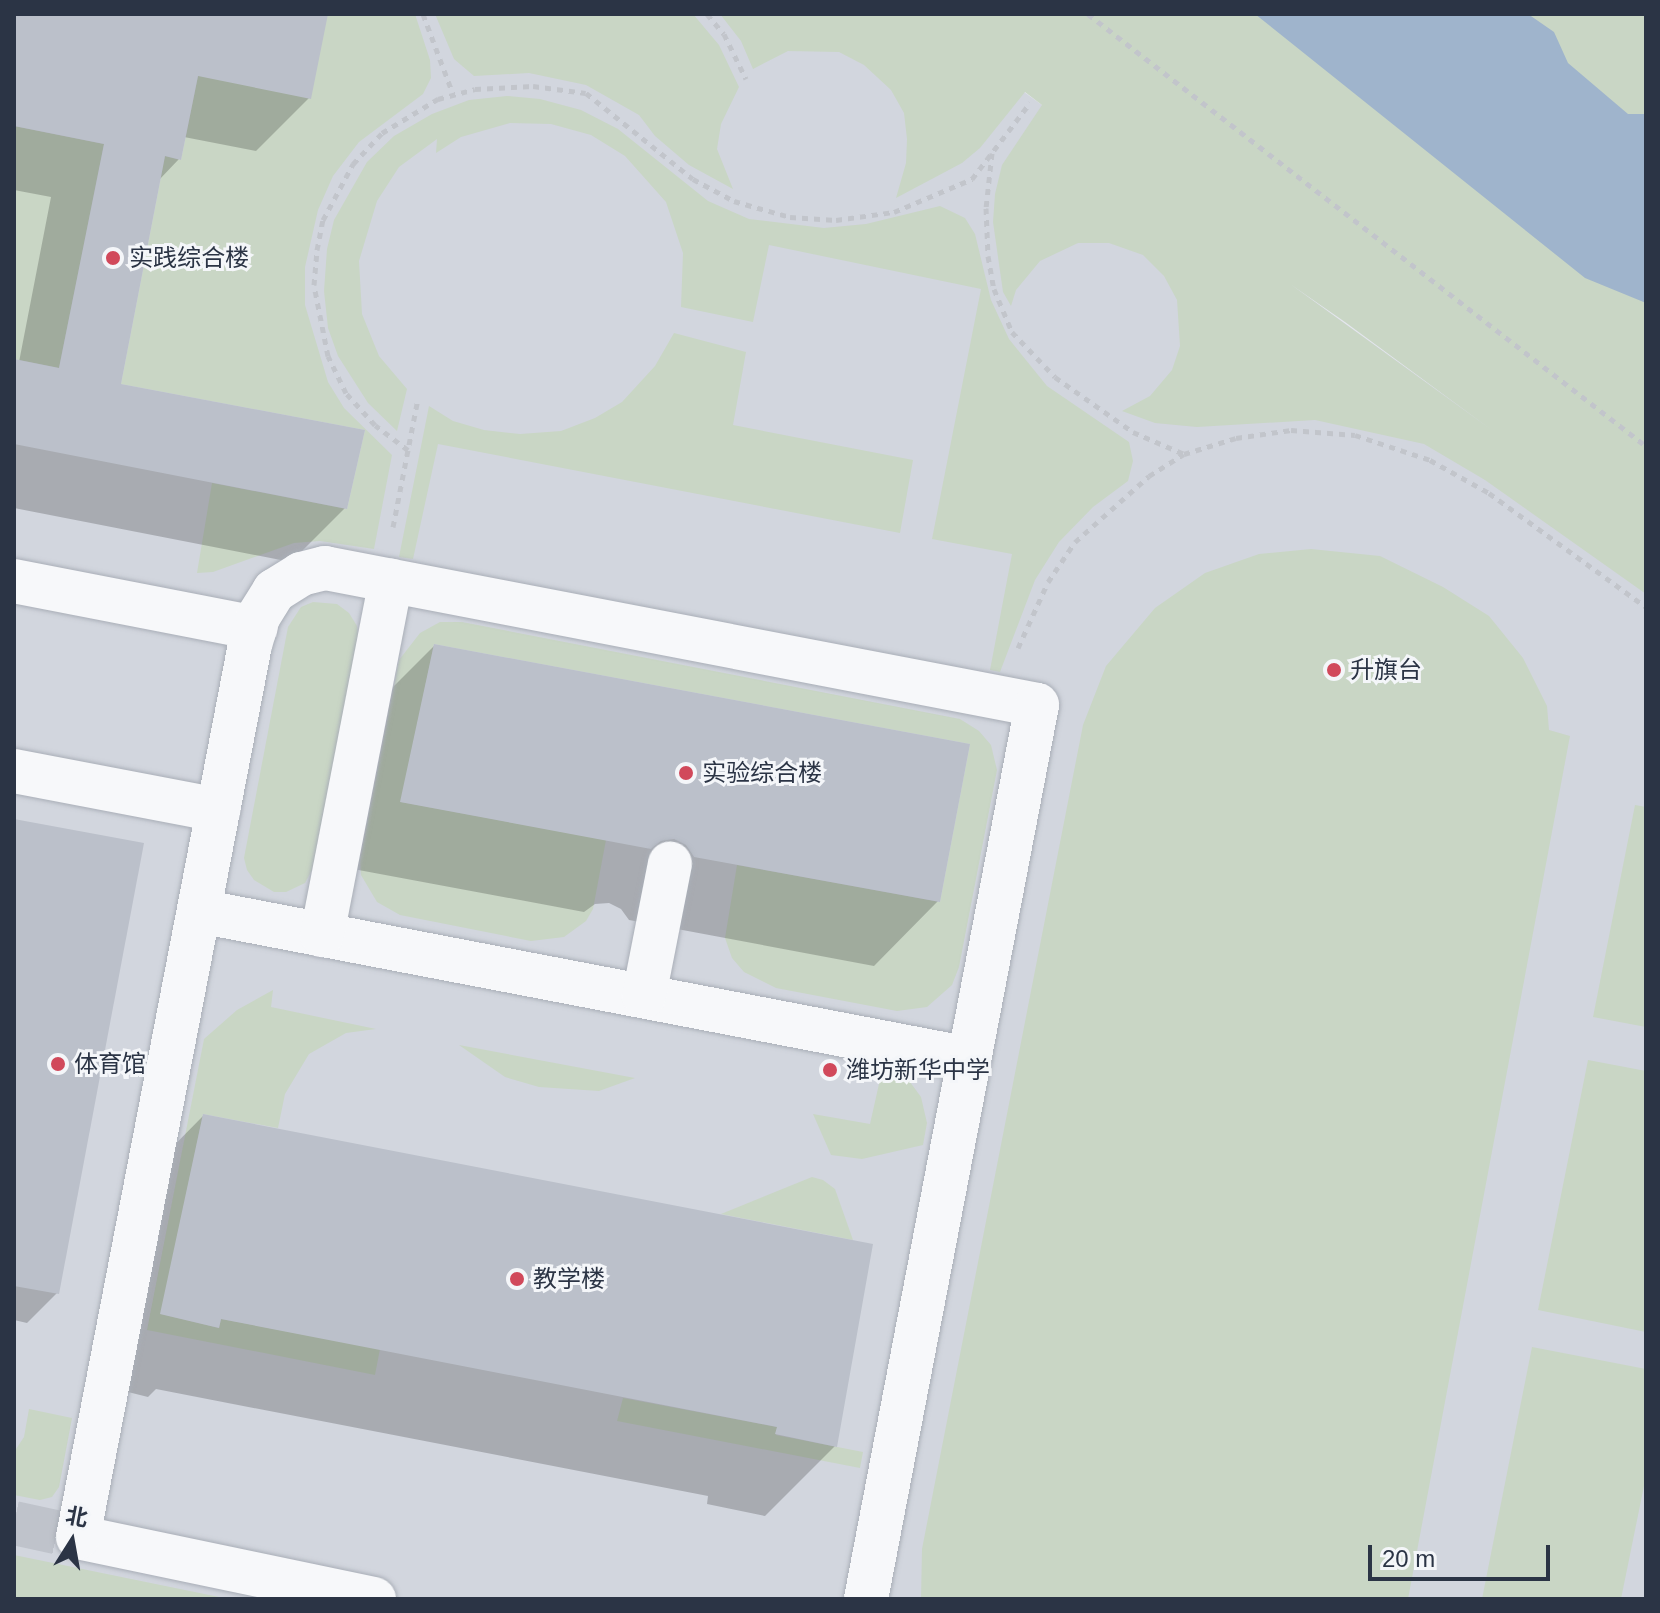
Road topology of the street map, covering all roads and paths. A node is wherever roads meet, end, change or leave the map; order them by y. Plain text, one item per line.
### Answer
1 (423, 14) edge
2 (707, 14) edge
3 (1088, 14) edge
4 (746, 79) dead end
5 (453, 94) junction
6 (1030, 103) dead end
7 (992, 152) junction
8 (418, 398) dead end
9 (1646, 446) edge
10 (408, 450) junction
11 (1184, 454) junction
12 (387, 580) junction
13 (14, 581) edge
14 (1646, 607) edge
15 (255, 628) junction
16 (1000, 698) junction
17 (14, 771) edge
18 (218, 810) junction
19 (670, 864) dead end
20 (199, 911) junction
21 (322, 935) junction
22 (644, 996) junction
23 (969, 1059) junction
24 (374, 1599) edge
25 (866, 1599) edge

1 - 5 path
2 - 4 path
3 - 9 path
5 - 7 path
5 - 10 path
6 - 7 path
7 - 11 path
8 - 10 path
10 - 12 path
11 - 14 path
11 - 16 path
12 - 15 lane
12 - 16 lane
12 - 21 lane
13 - 15 lane
15 - 18 lane
16 - 23 lane
17 - 18 lane
18 - 20 lane
19 - 22 lane
20 - 21 lane
20 - 24 lane
21 - 22 lane
22 - 23 lane
23 - 25 lane

